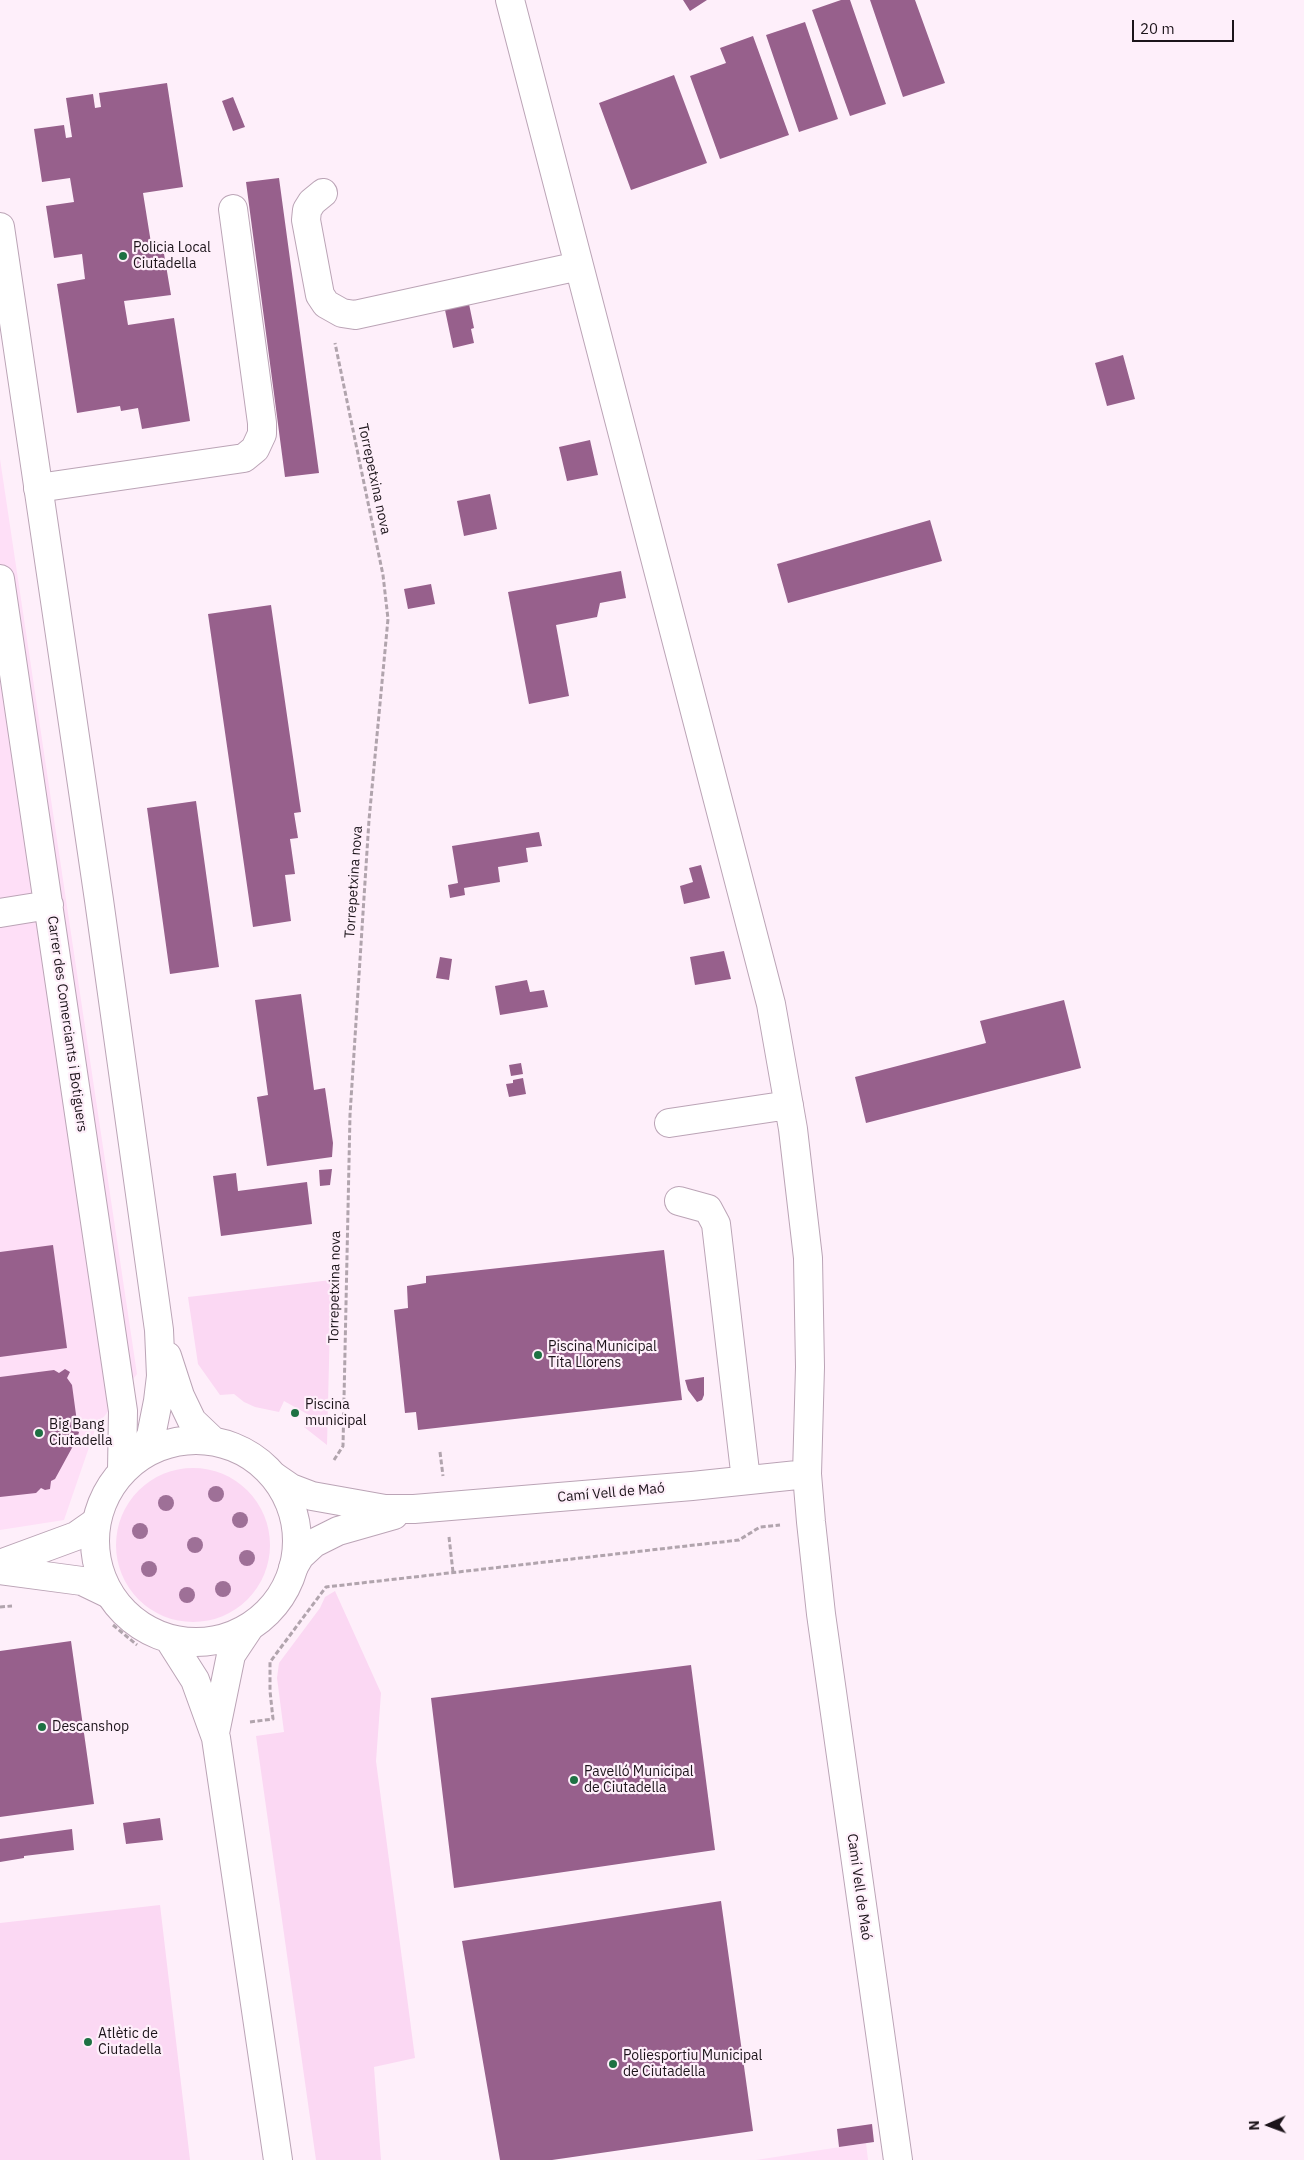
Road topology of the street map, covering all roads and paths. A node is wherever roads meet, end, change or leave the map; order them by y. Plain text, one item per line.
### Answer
1 (510, 0) edge
2 (323, 193) dead end
3 (233, 209) dead end
4 (0, 227) edge
5 (579, 266) junction
6 (336, 310) junction
7 (38, 488) junction
8 (0, 579) edge
9 (50, 906) junction
10 (0, 913) edge
11 (789, 1105) junction
12 (669, 1123) dead end
13 (679, 1201) dead end
14 (159, 1330) junction
15 (212, 1440) junction
16 (334, 1460) dead end
17 (130, 1464) junction
18 (807, 1474) junction
19 (275, 1478) junction
20 (746, 1480) junction
21 (414, 1509) junction
22 (96, 1522) junction
23 (811, 1522) junction
24 (0, 1564) edge
25 (293, 1568) junction
26 (0, 1570) edge
27 (109, 1594) junction
28 (18, 1605) dead end
29 (0, 1607) edge
30 (112, 1624) dead end
31 (249, 1628) junction
32 (169, 1639) junction
33 (141, 1648) dead end
34 (216, 1730) junction
35 (278, 2160) edge
36 (898, 2160) edge

1 - 5 street, Camí Vell de Maó
2 - 6 street
3 - 7 street
4 - 7 street
5 - 6 street
5 - 11 street, Camí Vell de Maó
6 - 16 path, Torrepetxina nova
7 - 14 street
8 - 9 street, Carrer des Comerciants i Botiguers
9 - 10 street
9 - 17 street, Carrer des Comerciants i Botiguers
11 - 12 street
11 - 18 street, Camí Vell de Maó
13 - 20 street
14 - 15 street
14 - 17 street
15 - 17 street
15 - 19 street
17 - 22 street
18 - 20 street, Camí Vell de Maó
18 - 23 street, Camí Vell de Maó
19 - 21 street, Camí Vell de Maó
19 - 25 street
20 - 21 street, Camí Vell de Maó
21 - 25 street, Camí Vell de Maó
22 - 24 street
22 - 27 street
23 - 34 path
23 - 36 street, Camí Vell de Maó
25 - 31 street
26 - 27 street
27 - 32 street
28 - 29 path
30 - 33 path
31 - 32 street
31 - 34 street
32 - 34 street
34 - 35 street

